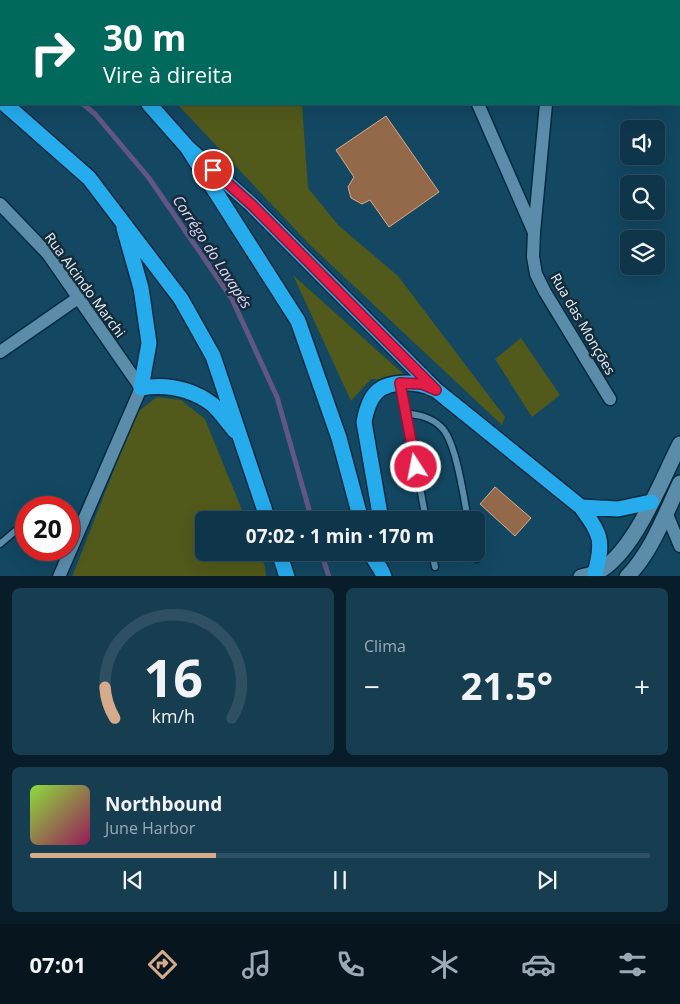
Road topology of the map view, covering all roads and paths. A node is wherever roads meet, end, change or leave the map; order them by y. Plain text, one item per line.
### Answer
1 (6, 105) edge
2 (149, 105) edge
3 (478, 105) edge
4 (546, 105) edge
5 (187, 147) junction
6 (0, 204) edge
7 (122, 220) junction
8 (534, 232) junction
9 (78, 298) junction
10 (0, 352) edge
11 (400, 383) junction
12 (140, 388) junction
13 (436, 390) junction
14 (610, 399) dead end
15 (405, 413) junction
16 (240, 438) junction
17 (680, 444) edge
18 (680, 483) edge
19 (651, 502) junction
20 (581, 507) junction
21 (265, 511) edge
22 (359, 511) edge
23 (379, 511) edge
24 (424, 511) edge
25 (466, 511) edge
26 (666, 512) junction
27 (15, 531) edge
28 (0, 544) edge
29 (680, 546) edge
30 (282, 561) edge
31 (375, 561) edge
32 (434, 561) edge
33 (435, 567) dead end
34 (383, 572) edge
35 (588, 575) edge
36 (59, 576) edge
37 (288, 576) edge
38 (627, 576) edge

1 - 7 highway
2 - 5 highway
3 - 8 street, Rua das Monções
4 - 8 street, Rua das Monções
5 - 13 highway
5 - 22 highway
6 - 9 street, Rua Alcindo Marchi
7 - 12 highway
7 - 16 highway
8 - 14 street, Rua das Monções
9 - 10 street
9 - 12 street, Rua Alcindo Marchi
11 - 13 highway
11 - 15 lane
11 - 23 highway
12 - 16 highway
12 - 36 street
13 - 20 highway
15 - 24 lane
15 - 25 lane
16 - 21 highway
17 - 19 main road
18 - 26 main road
19 - 20 highway
19 - 35 main road
20 - 35 highway
26 - 29 street
26 - 38 main road
27 - 28 lane
30 - 37 highway
31 - 34 highway
32 - 33 lane

